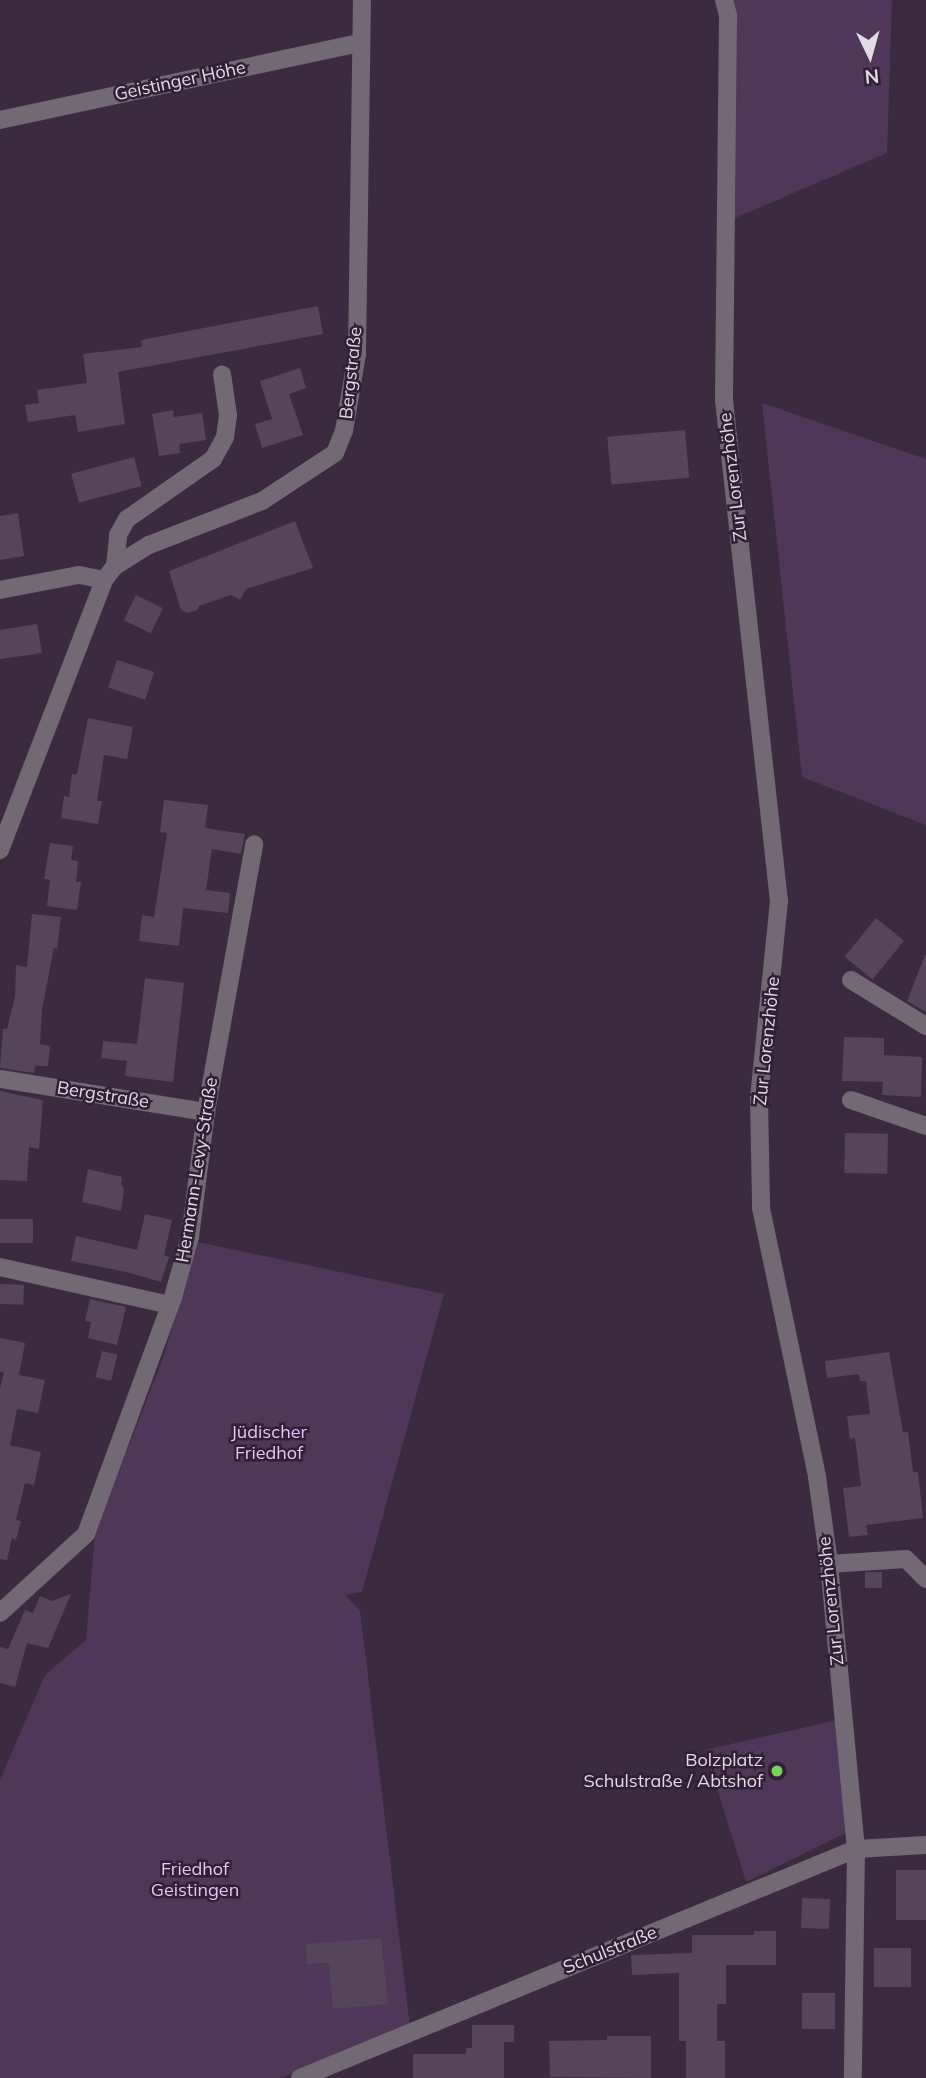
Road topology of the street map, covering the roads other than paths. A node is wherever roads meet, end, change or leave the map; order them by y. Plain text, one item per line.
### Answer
1 (362, 0) edge
2 (724, 0) edge
3 (360, 43) junction
4 (0, 120) edge
5 (222, 374) dead end
6 (110, 573) junction
7 (0, 590) edge
8 (254, 844) dead end
9 (0, 850) edge
10 (851, 980) dead end
11 (926, 1026) edge
12 (0, 1079) edge
13 (851, 1100) dead end
14 (206, 1112) junction
15 (926, 1126) edge
16 (0, 1267) edge
17 (170, 1305) junction
18 (829, 1564) junction
19 (926, 1579) edge
20 (0, 1613) edge
21 (926, 1845) edge
22 (856, 1849) junction
23 (300, 2078) edge
24 (853, 2078) edge

1 - 3 street, Bergstraße
2 - 18 street, Zur Lorenzhöhe
3 - 4 street, Geistinger Höhe
3 - 6 street, Bergstraße
5 - 6 street
6 - 7 street
6 - 9 street
8 - 14 street, Hermann-Levy-Straße
10 - 11 street
12 - 14 street, Bergstraße
13 - 15 street
14 - 17 street, Hermann-Levy-Straße
16 - 17 street
17 - 20 street, Hermann-Levy-Straße
18 - 19 street
18 - 22 street, Zur Lorenzhöhe
21 - 22 street, Schulstraße
22 - 23 street, Schulstraße
22 - 24 street, Zur Lorenzhöhe

